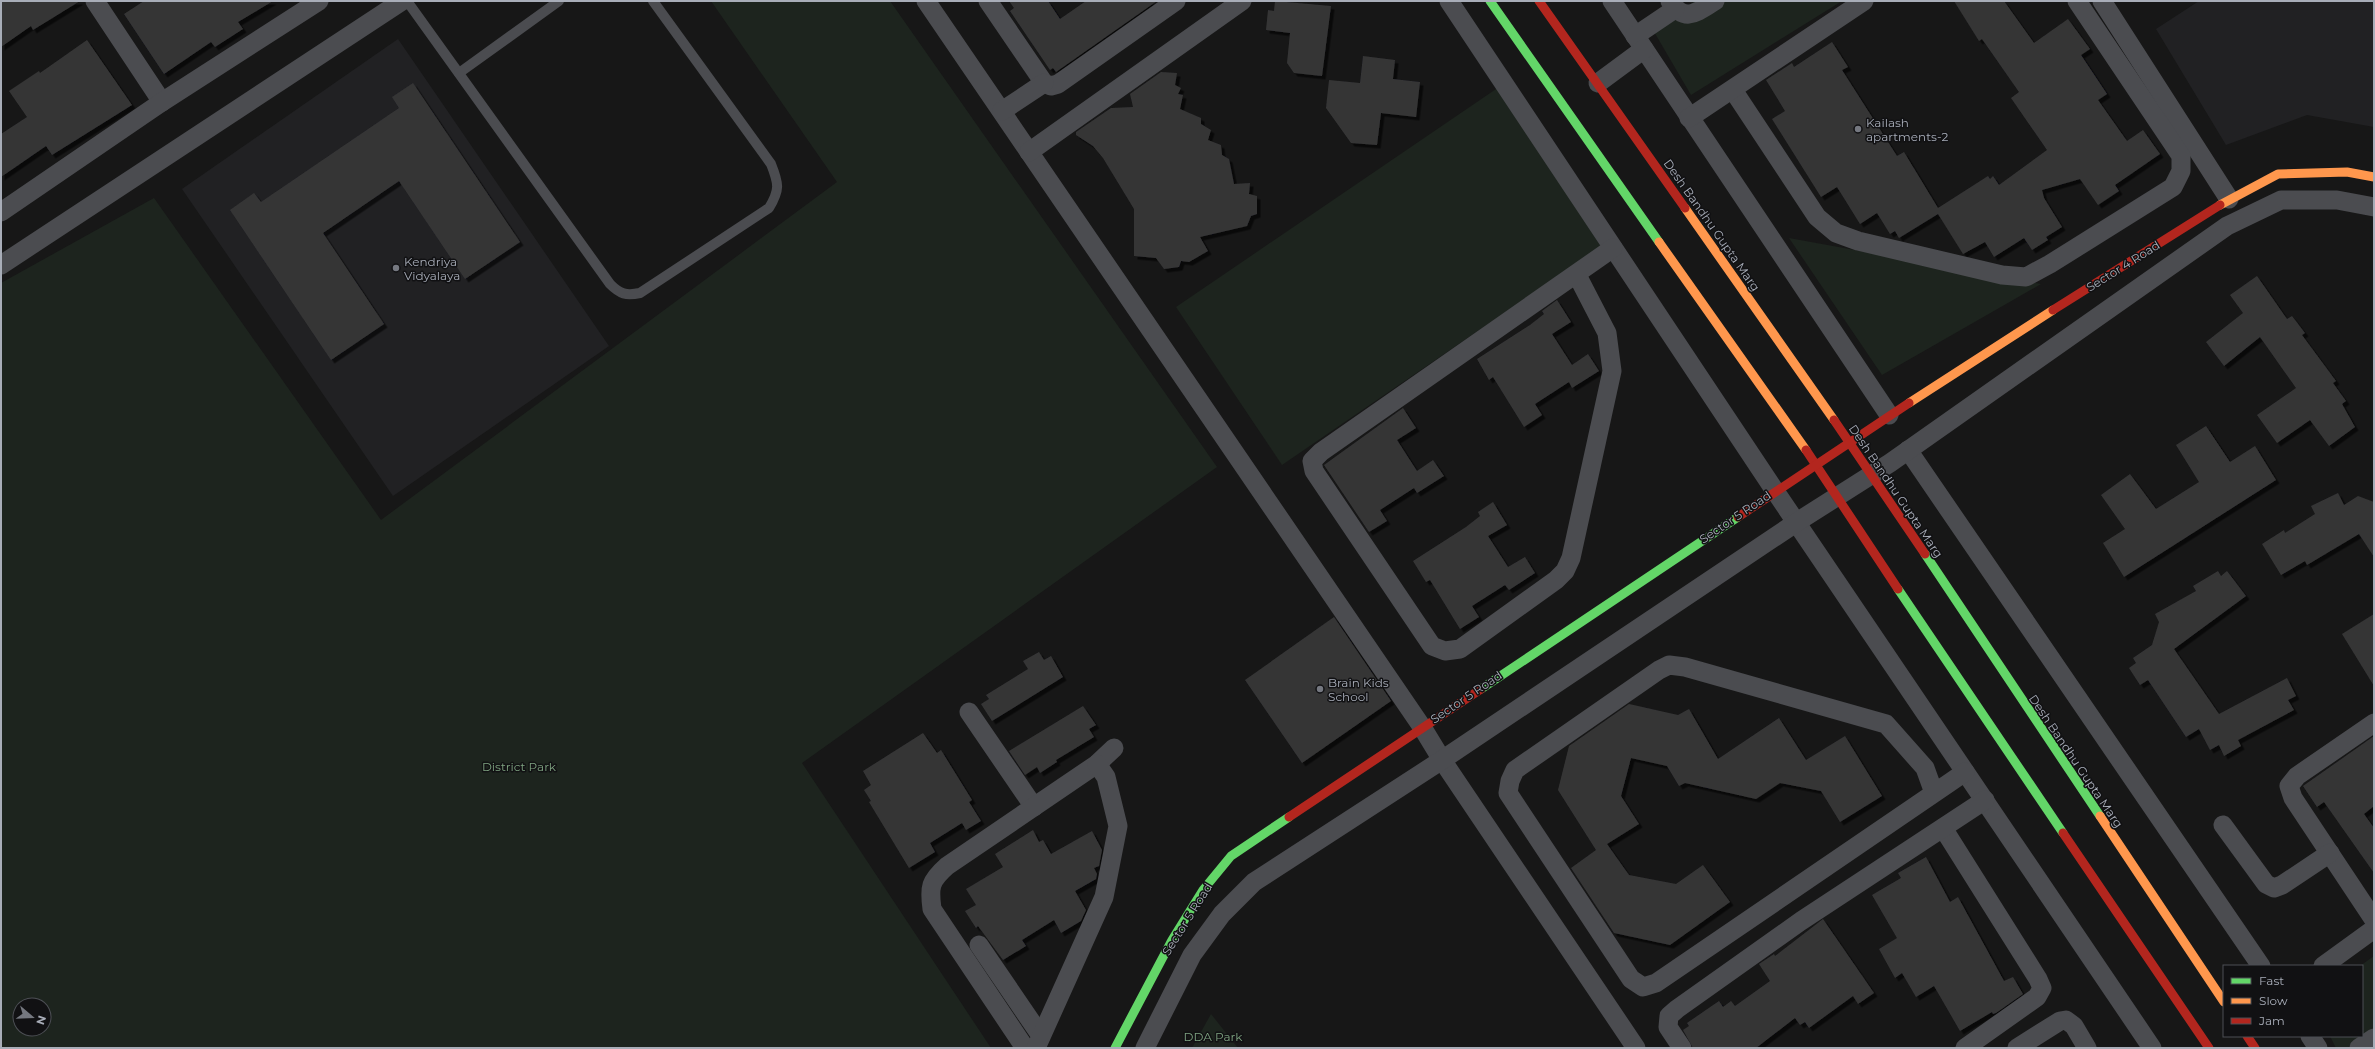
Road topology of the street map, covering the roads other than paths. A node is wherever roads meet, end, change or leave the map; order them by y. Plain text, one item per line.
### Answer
1 (95, 1) edge
2 (319, 1) edge
3 (402, 1) edge
4 (407, 1) edge
5 (559, 1) edge
6 (653, 1) edge
7 (926, 1) edge
8 (988, 1) edge
9 (1176, 1) edge
10 (1242, 1) edge
11 (1449, 1) edge
12 (1490, 1) edge
13 (1539, 1) edge
14 (1612, 1) edge
15 (1716, 1) edge
16 (1864, 1) edge
17 (2077, 1) edge
18 (2102, 1) edge
19 (1672, 5) edge
20 (1640, 42) junction
21 (459, 73) junction
22 (1044, 83) junction
23 (1598, 83) junction
24 (1733, 90) junction
25 (162, 102) junction
26 (1002, 111) junction
27 (1689, 118) junction
28 (1029, 152) junction
29 (2374, 177) edge
30 (2229, 199) junction
31 (2374, 207) edge
32 (1, 212) edge
33 (1613, 248) junction
34 (1, 266) edge
35 (1577, 275) junction
36 (1888, 415) junction
37 (1849, 441) junction
38 (1908, 450) junction
39 (1816, 465) junction
40 (1870, 475) junction
41 (1775, 491) junction
42 (1836, 498) junction
43 (1797, 522) junction
44 (969, 712) dead end
45 (2374, 723) edge
46 (1422, 727) junction
47 (1114, 748) dead end
48 (1442, 760) junction
49 (1097, 764) junction
50 (1965, 772) junction
51 (1934, 794) junction
52 (1985, 800) junction
53 (1034, 807) junction
54 (2223, 825) dead end
55 (1943, 828) junction
56 (2330, 853) junction
57 (2374, 920) edge
58 (2374, 929) edge
59 (979, 945) dead end
60 (2260, 965) edge
61 (2324, 965) edge
62 (2223, 1001) edge
63 (2248, 1037) edge
64 (2311, 1037) edge
65 (1037, 1044) edge
66 (1115, 1048) edge
67 (1145, 1048) edge
68 (1636, 1048) edge
69 (1682, 1048) edge
70 (1965, 1048) edge
71 (2017, 1048) edge
72 (2087, 1048) edge
73 (2152, 1048) edge
74 (2209, 1048) edge
75 (2255, 1048) edge
76 (2318, 1048) edge

1 - 25 street
2 - 25 street
3 - 34 street
4 - 21 lane
5 - 21 lane
6 - 21 lane
7 - 26 street
8 - 22 street
9 - 22 street
10 - 28 street
11 - 33 street
12 - 39 street
13 - 23 street, Desh Bandhu Gupta Marg
14 - 20 street
15 - 19 street
16 - 24 street
17 - 24 street
18 - 30 street
19 - 20 street
20 - 23 street
20 - 27 street
22 - 26 street
23 - 37 street, Desh Bandhu Gupta Marg
24 - 27 street
25 - 32 street
26 - 28 street
27 - 36 street
28 - 46 street
29 - 30 street, Sector 4 Road
30 - 36 street, Sector 4 Road
31 - 38 street, Sector 4 Road
33 - 35 street
33 - 41 street
35 - 35 street
36 - 37 street, Sector 5 Road
37 - 39 street, Sector 5 Road
37 - 40 street, Desh Bandhu Gupta Marg
38 - 40 street, Sector 5 Road
38 - 60 street
39 - 41 street, Sector 5 Road
39 - 42 street
40 - 42 street, Sector 5 Road
40 - 62 street, Desh Bandhu Gupta Marg
41 - 43 street
41 - 46 street, Sector 5 Road
42 - 43 street, Sector 5 Road
42 - 74 street
43 - 48 street, Sector 5 Road
43 - 50 street
44 - 53 street
45 - 56 street
46 - 48 street
46 - 66 street, Sector 5 Road
47 - 49 street
48 - 67 street, Sector 5 Road
48 - 68 street
49 - 53 street
49 - 65 street
50 - 51 street
50 - 52 street
51 - 51 street
52 - 55 street
52 - 73 street
53 - 65 street
54 - 56 street
55 - 69 street
55 - 70 street
56 - 57 street
58 - 61 street
59 - 65 street
63 - 75 street
64 - 76 street
71 - 72 street

